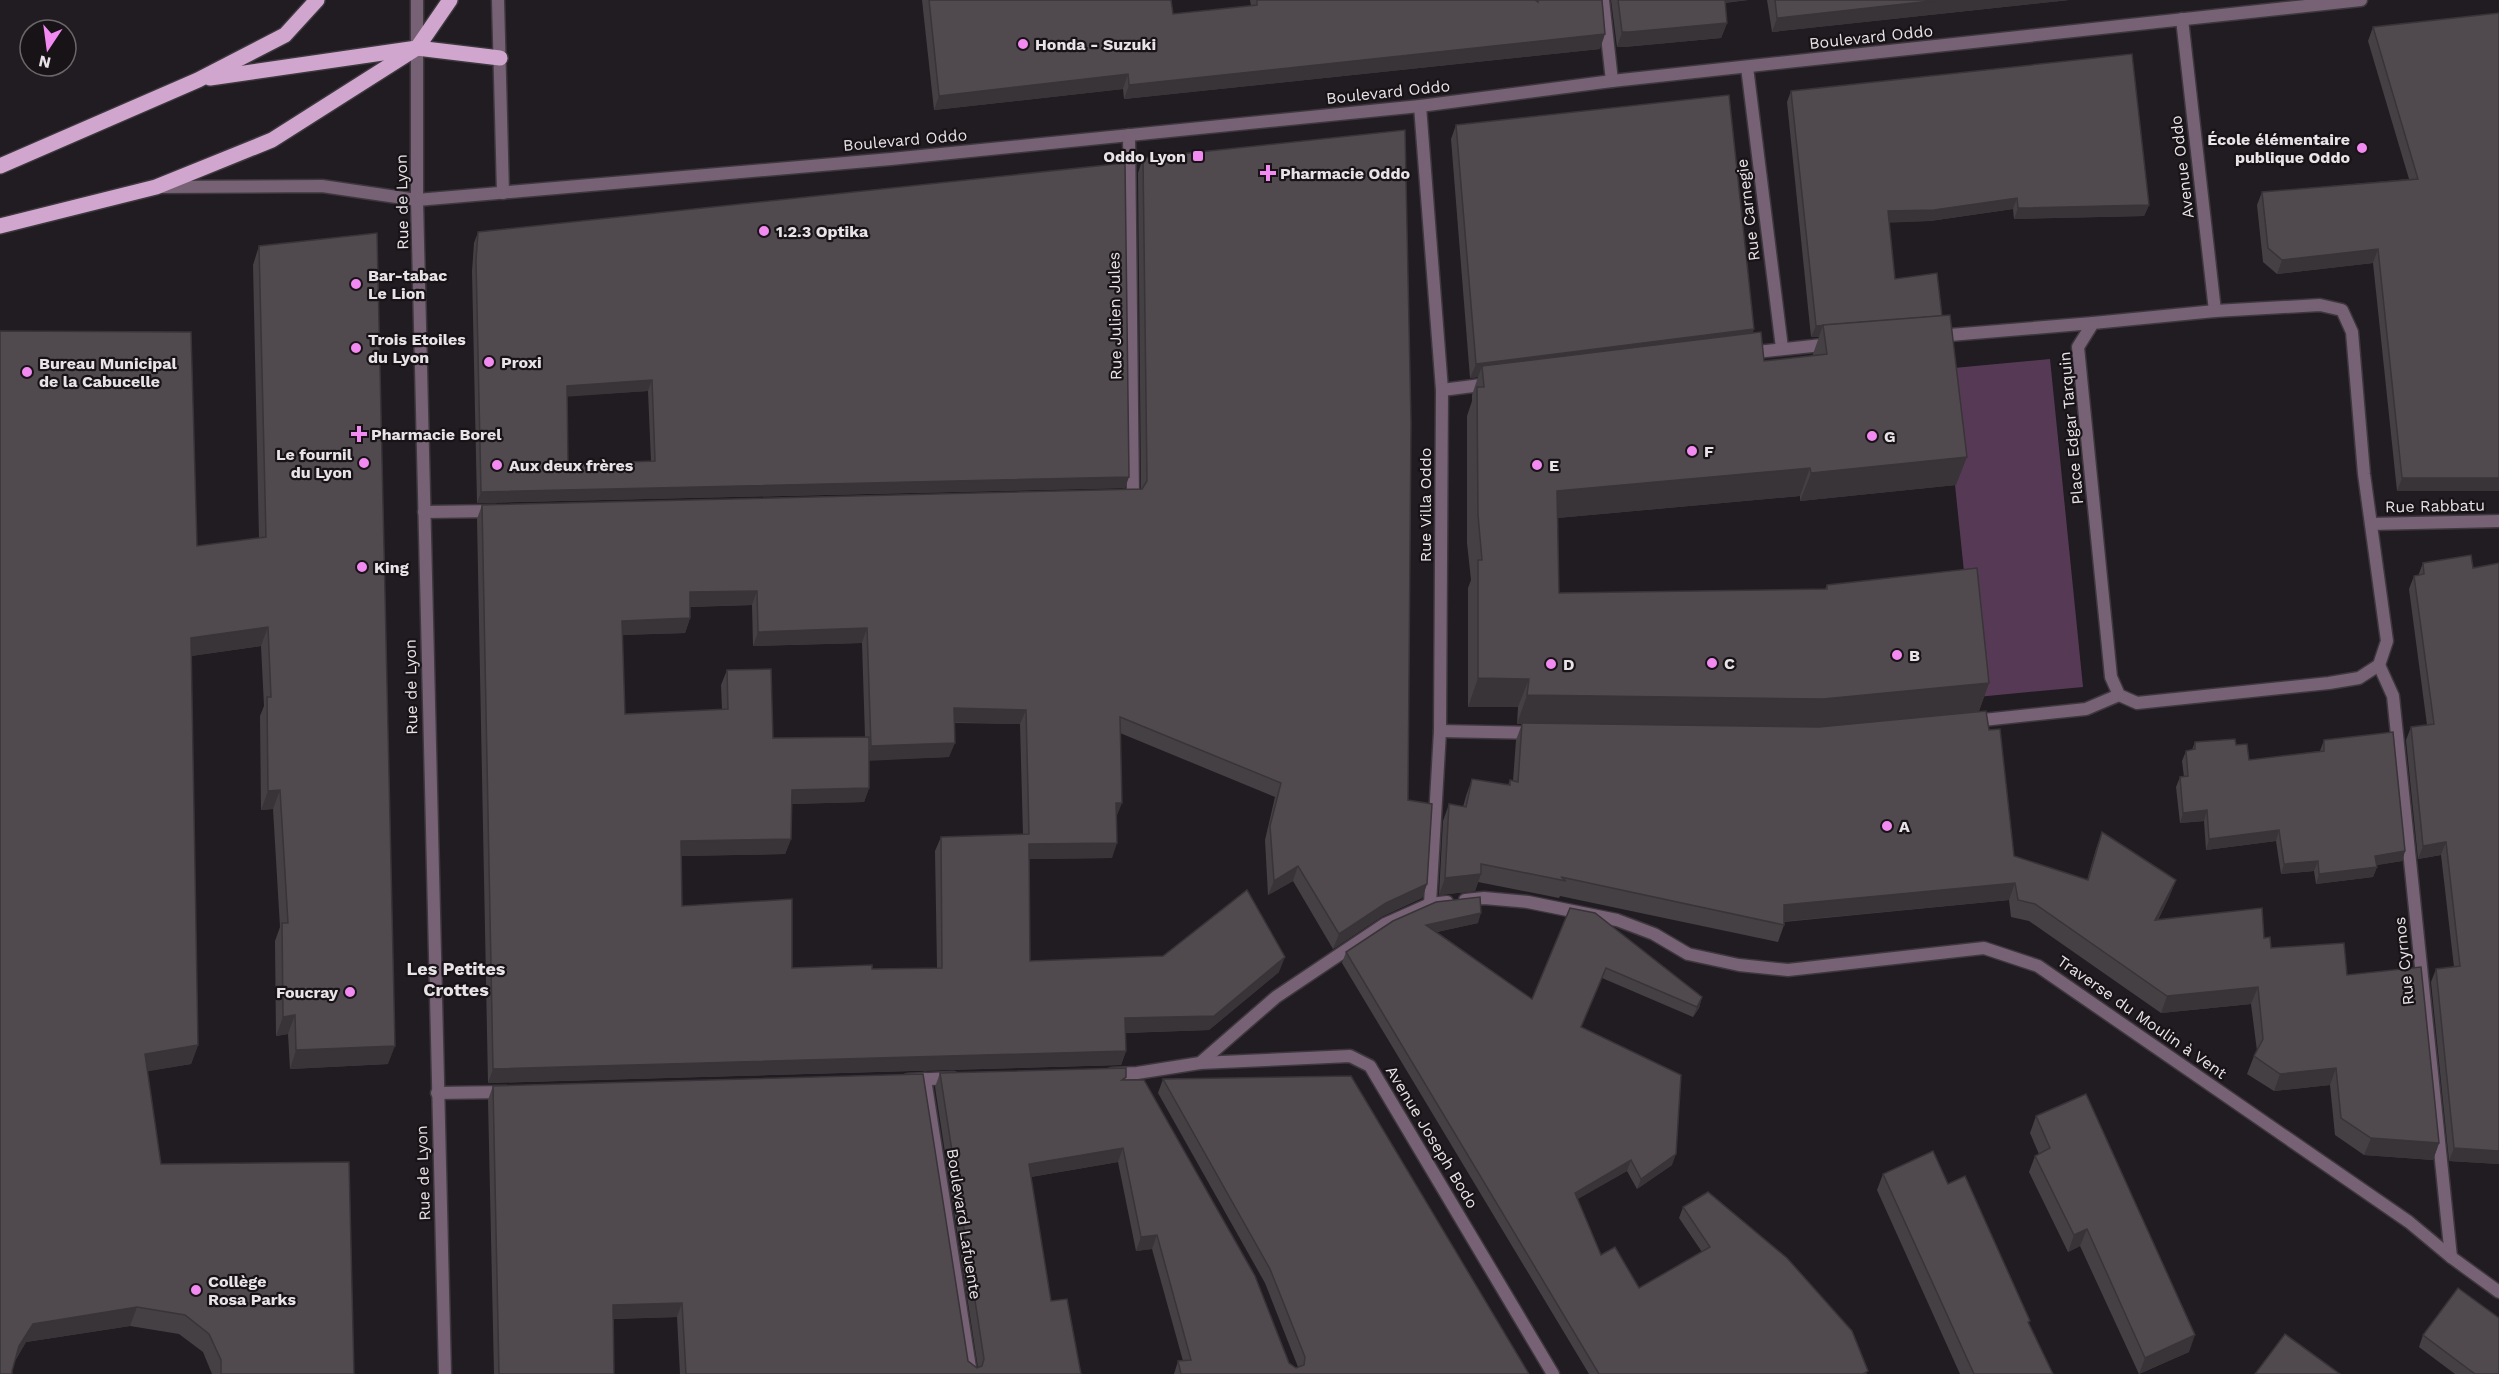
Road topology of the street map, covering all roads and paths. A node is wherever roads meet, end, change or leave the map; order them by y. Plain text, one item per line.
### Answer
1 (317, 0) edge
2 (417, 0) edge
3 (450, 0) edge
4 (498, 0) edge
5 (1603, 0) edge
6 (2361, 0) edge
7 (2182, 19) junction
8 (417, 48) junction
9 (500, 58) junction
10 (1748, 67) junction
11 (198, 80) junction
12 (1612, 81) junction
13 (1420, 106) junction
14 (1129, 135) junction
15 (0, 166) edge
16 (156, 187) junction
17 (503, 193) junction
18 (417, 200) junction
19 (0, 226) edge
20 (2215, 311) junction
21 (2093, 323) junction
22 (1925, 337) edge
23 (1842, 344) edge
24 (1782, 348) junction
25 (1735, 354) edge
26 (1501, 383) edge
27 (1442, 390) junction
28 (1110, 497) edge
29 (507, 510) edge
30 (424, 512) junction
31 (2499, 521) edge
32 (2371, 524) junction
33 (2379, 665) junction
34 (2119, 695) junction
35 (1956, 722) edge
36 (1440, 731) junction
37 (1543, 733) edge
38 (1430, 904) junction
39 (1200, 1062) junction
40 (1102, 1074) edge
41 (972, 1078) edge
42 (925, 1079) junction
43 (901, 1080) edge
44 (517, 1092) edge
45 (437, 1094) junction
46 (2451, 1257) junction
47 (2499, 1292) edge
48 (445, 1374) edge
49 (970, 1374) edge
50 (1553, 1374) edge

1 - 11 main road
2 - 8 street, Rue de Lyon
3 - 8 main road
4 - 9 street
5 - 12 street
6 - 7 street, Boulevard Oddo
7 - 10 street, Boulevard Oddo
7 - 20 street, Avenue Oddo
8 - 9 main road
8 - 11 main road
8 - 16 main road
8 - 18 street, Rue de Lyon
9 - 17 street
10 - 12 street, Boulevard Oddo
10 - 24 street, Rue Carnegie
11 - 15 main road
12 - 13 street, Boulevard Oddo
13 - 14 street, Boulevard Oddo
13 - 27 street, Rue Villa Oddo
14 - 17 street, Boulevard Oddo
14 - 28 street, Rue Julien Jules
16 - 18 street, Boulevard Oddo
16 - 19 main road
17 - 18 street, Boulevard Oddo
18 - 30 street, Rue de Lyon
20 - 21 street
20 - 32 street
21 - 22 street
21 - 34 street, Place Edgar Tarquin
23 - 24 street
24 - 25 street
26 - 27 street
27 - 36 street, Rue Villa Oddo
29 - 30 street
30 - 45 street, Rue de Lyon
31 - 32 street, Rue Rabbatu
32 - 33 street
33 - 34 street
33 - 46 street, Rue Cyrnos
34 - 35 street
36 - 37 street
36 - 38 street, Rue Villa Oddo
38 - 39 street, Traverse du Moulin à Vent
38 - 46 street, Traverse du Moulin à Vent
39 - 40 street
39 - 50 street, Avenue Joseph Bodo
41 - 42 street
42 - 43 street
42 - 49 street, Boulevard Lafuente
44 - 45 street
45 - 48 street, Rue de Lyon
46 - 47 street, Traverse du Moulin à Vent

